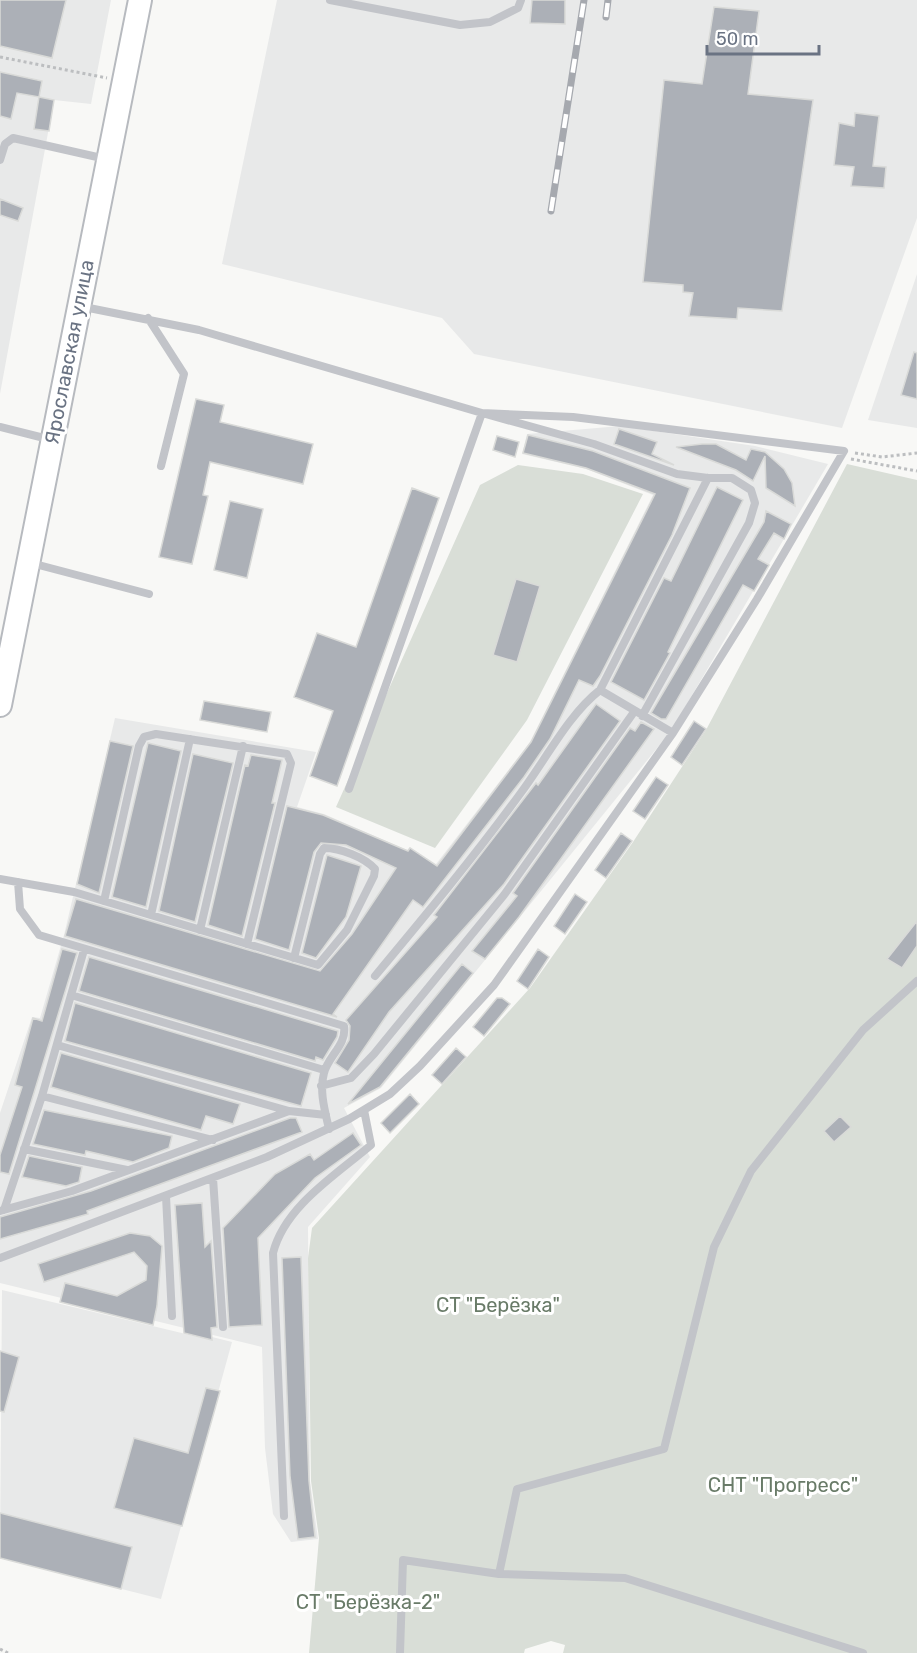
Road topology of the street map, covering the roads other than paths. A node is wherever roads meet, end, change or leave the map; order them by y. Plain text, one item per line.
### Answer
1 (140, 0) edge
2 (330, 0) edge
3 (521, 0) edge
4 (108, 159) junction
5 (0, 160) edge
6 (79, 306) junction
7 (148, 318) junction
8 (482, 413) junction
9 (0, 428) edge
10 (52, 440) junction
11 (161, 466) dead end
12 (708, 478) junction
13 (27, 562) junction
14 (149, 594) dead end
15 (600, 690) junction
16 (0, 705) edge
17 (638, 714) junction
18 (673, 733) junction
19 (190, 739) junction
20 (243, 746) junction
21 (349, 789) dead end
22 (0, 879) edge
23 (18, 882) junction
24 (104, 901) junction
25 (151, 915) junction
26 (200, 930) junction
27 (247, 944) junction
28 (84, 950) junction
29 (294, 958) junction
30 (375, 976) dead end
31 (917, 981) edge
32 (71, 995) junction
33 (57, 1045) junction
34 (324, 1070) junction
35 (321, 1086) junction
36 (42, 1096) junction
37 (364, 1110) junction
38 (289, 1111) junction
39 (326, 1115) junction
40 (329, 1129) junction
41 (214, 1140) junction
42 (24, 1149) junction
43 (128, 1171) junction
44 (213, 1178) junction
45 (166, 1196) junction
46 (2, 1210) edge
47 (0, 1258) edge
48 (172, 1316) dead end
49 (223, 1327) dead end
50 (284, 1516) dead end
51 (499, 1574) junction
52 (400, 1653) edge
53 (863, 1653) edge

1 - 4 main road, Ярославская улица
2 - 3 lane
4 - 5 lane
4 - 6 main road, Ярославская улица
6 - 7 lane
6 - 10 main road, Ярославская улица
7 - 8 lane
7 - 11 lane
8 - 12 lane
8 - 18 lane
8 - 21 lane
9 - 10 lane
10 - 13 main road, Ярославская улица
12 - 15 lane
12 - 17 lane
13 - 14 lane
13 - 16 main road, Ярославская улица
15 - 17 lane
15 - 30 lane
17 - 18 lane
17 - 35 lane
18 - 37 lane
19 - 20 lane
19 - 24 lane
19 - 25 lane
20 - 26 lane
20 - 27 lane
22 - 23 lane
23 - 24 lane
23 - 28 lane
24 - 25 lane
25 - 26 lane
26 - 27 lane
27 - 29 lane
28 - 32 lane
28 - 34 lane
29 - 29 lane
31 - 51 lane
32 - 33 lane
32 - 34 lane
33 - 36 lane
33 - 38 lane
34 - 35 lane
35 - 39 lane
36 - 41 lane
36 - 42 lane
37 - 40 lane
37 - 50 lane
38 - 39 lane
38 - 41 lane
39 - 40 lane
40 - 44 lane
41 - 43 lane
42 - 43 lane
42 - 46 lane
43 - 46 lane
44 - 45 lane
44 - 49 lane
45 - 47 lane
45 - 48 lane
51 - 52 lane
51 - 53 lane

